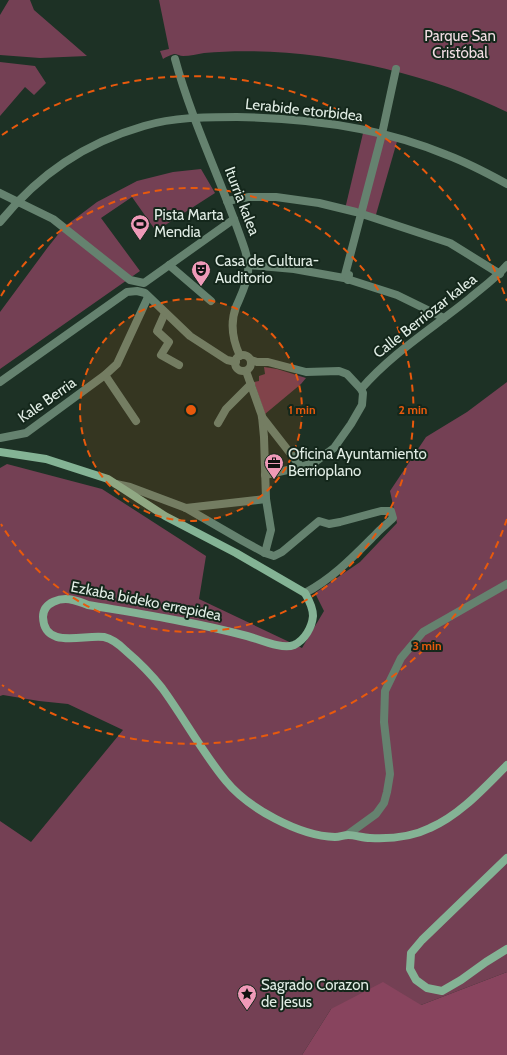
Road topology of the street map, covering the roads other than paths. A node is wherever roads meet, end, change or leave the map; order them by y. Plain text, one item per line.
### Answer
1 (175, 59) dead end
2 (396, 69) dead end
3 (194, 117) junction
4 (382, 134) junction
5 (507, 184) edge
6 (0, 193) edge
7 (227, 201) junction
8 (16, 202) junction
9 (360, 214) junction
10 (234, 219) junction
11 (0, 222) edge
12 (169, 265) junction
13 (248, 265) junction
14 (507, 265) edge
15 (500, 274) junction
16 (348, 280) junction
17 (148, 297) junction
18 (211, 301) dead end
19 (165, 313) junction
20 (444, 318) junction
21 (238, 359) junction
22 (251, 360) junction
23 (179, 366) dead end
24 (246, 371) junction
25 (105, 375) junction
26 (0, 382) edge
27 (251, 384) junction
28 (361, 388) junction
29 (262, 416) junction
30 (136, 421) dead end
31 (218, 423) dead end
32 (0, 438) edge
33 (0, 452) edge
34 (301, 467) junction
35 (265, 475) junction
36 (116, 484) junction
37 (266, 499) junction
38 (186, 508) junction
39 (265, 553) junction
40 (507, 584) edge
41 (305, 592) junction
42 (507, 765) edge
43 (347, 835) junction
44 (507, 858) edge
45 (507, 949) edge

1 - 3 street, Iturria kalea
2 - 4 street
3 - 4 street, Lerabide etorbidea
3 - 7 street, Iturria kalea
3 - 8 street, Lerabide etorbidea
4 - 5 street, Lerabide etorbidea
4 - 9 street
6 - 8 street
7 - 9 street
7 - 10 street, Iturria kalea
8 - 11 street, Lerabide etorbidea
8 - 12 street
9 - 15 street
9 - 16 street
10 - 12 street
10 - 13 street, Iturria kalea
12 - 18 street
13 - 16 street
13 - 21 street, Iturria kalea
14 - 15 street, Calle Berriozar kalea
15 - 20 street, Calle Berriozar kalea
16 - 20 street
17 - 19 street
17 - 25 street, Kale Berria
17 - 26 street
19 - 21 street
19 - 23 street
20 - 28 street, Calle Berriozar kalea
21 - 22 street
21 - 24 street
22 - 24 street
22 - 28 street
24 - 27 street
25 - 30 street
25 - 32 street, Kale Berria
27 - 29 street
27 - 31 street
28 - 34 street
29 - 34 street
29 - 35 street
33 - 36 street
34 - 35 street
35 - 37 street
36 - 38 street
36 - 41 street
37 - 38 street
37 - 39 street
38 - 39 street
39 - 41 street
40 - 43 street
41 - 43 street, Ezkaba bideko errepidea
42 - 43 street, Ezkaba bideko errepidea
44 - 45 street

